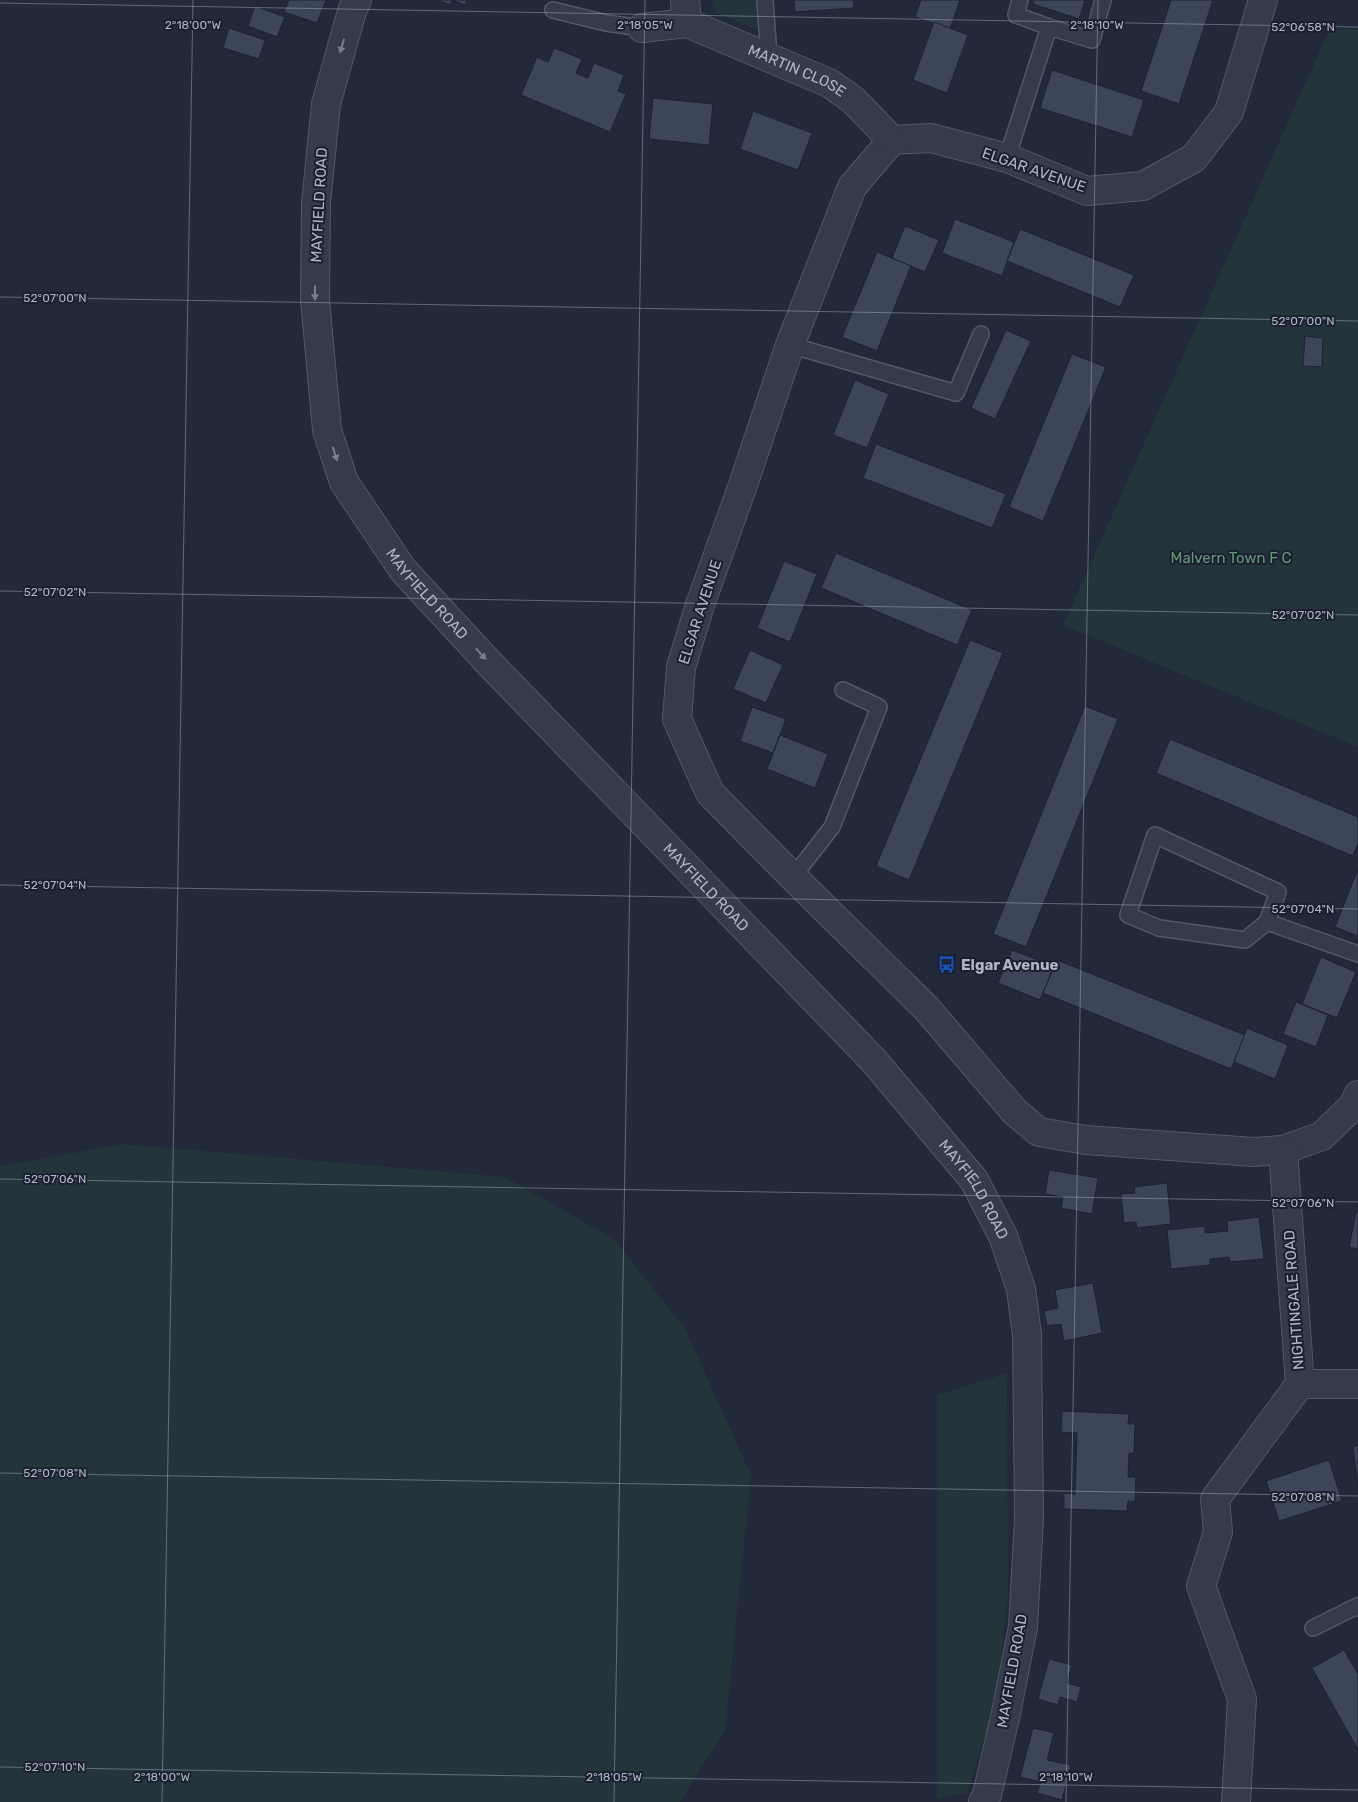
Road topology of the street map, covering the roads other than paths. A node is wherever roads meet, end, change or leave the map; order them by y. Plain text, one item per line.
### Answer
1 (357, 0) edge
2 (765, 0) edge
3 (1020, 0) edge
4 (1103, 0) edge
5 (1263, 0) edge
6 (553, 10) dead end
7 (686, 12) edge
8 (1049, 27) junction
9 (642, 28) joint
10 (769, 57) junction
11 (892, 140) junction
12 (1007, 158) junction
13 (980, 334) dead end
14 (790, 345) junction
15 (843, 690) dead end
16 (793, 877) junction
17 (1267, 922) junction
18 (1358, 954) edge
19 (1358, 1095) edge
20 (1284, 1150) junction
21 (1300, 1384) junction
22 (1358, 1384) edge
23 (1358, 1608) edge
24 (1313, 1628) dead end
25 (983, 1802) edge
26 (1236, 1802) edge

1 -> 25 street, MAYFIELD ROAD
2 - 10 lane
3 - 8 lane
4 - 8 lane
5 - 12 street, ELGAR AVENUE
6 - 9 lane
7 - 9 street, MARTIN CLOSE
7 - 10 street, MARTIN CLOSE
8 - 12 lane
10 - 11 street, MARTIN CLOSE
11 - 12 street, ELGAR AVENUE
11 - 14 street, ELGAR AVENUE
13 - 14 lane
14 - 16 street, ELGAR AVENUE
15 - 16 lane
16 - 20 street, ELGAR AVENUE
17 - 17 lane
17 - 18 lane
19 - 20 street, ELGAR AVENUE
20 - 21 street, NIGHTINGALE ROAD
21 - 22 street
21 - 26 street, NIGHTINGALE ROAD
23 - 24 lane

